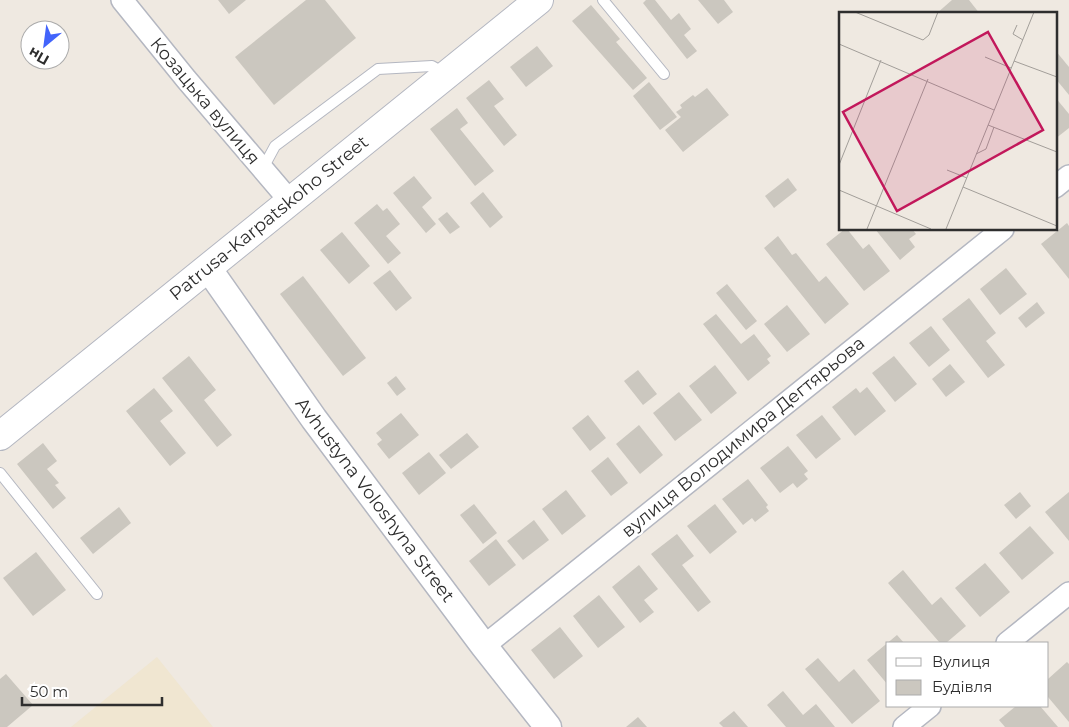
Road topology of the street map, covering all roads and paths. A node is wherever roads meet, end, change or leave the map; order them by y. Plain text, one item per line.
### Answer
1 (122, 0) edge
2 (539, 0) edge
3 (602, 0) edge
4 (447, 74) junction
5 (664, 74) dead end
6 (262, 170) junction
7 (1069, 176) edge
8 (1056, 185) edge
9 (290, 201) junction
10 (1002, 230) edge
11 (208, 268) junction
12 (0, 436) edge
13 (0, 474) edge
14 (1069, 593) edge
15 (97, 594) dead end
16 (1008, 642) edge
17 (484, 646) junction
18 (929, 707) edge
19 (548, 727) edge
20 (904, 727) edge

1 - 6 street, Козацька вулиця
2 - 4 main road, Patrusa-Karpatskoho Street
3 - 5 lane
4 - 6 lane
4 - 9 main road, Patrusa-Karpatskoho Street
6 - 9 street, Козацька вулиця
7 - 8 street
9 - 11 main road, Patrusa-Karpatskoho Street
10 - 17 street, вулиця Володимира Дегтярьова
11 - 12 main road, Patrusa-Karpatskoho Street
11 - 17 street, Avhustyna Voloshyna Street
13 - 15 lane
14 - 16 street
17 - 19 street, Avhustyna Voloshyna Street
18 - 20 street

